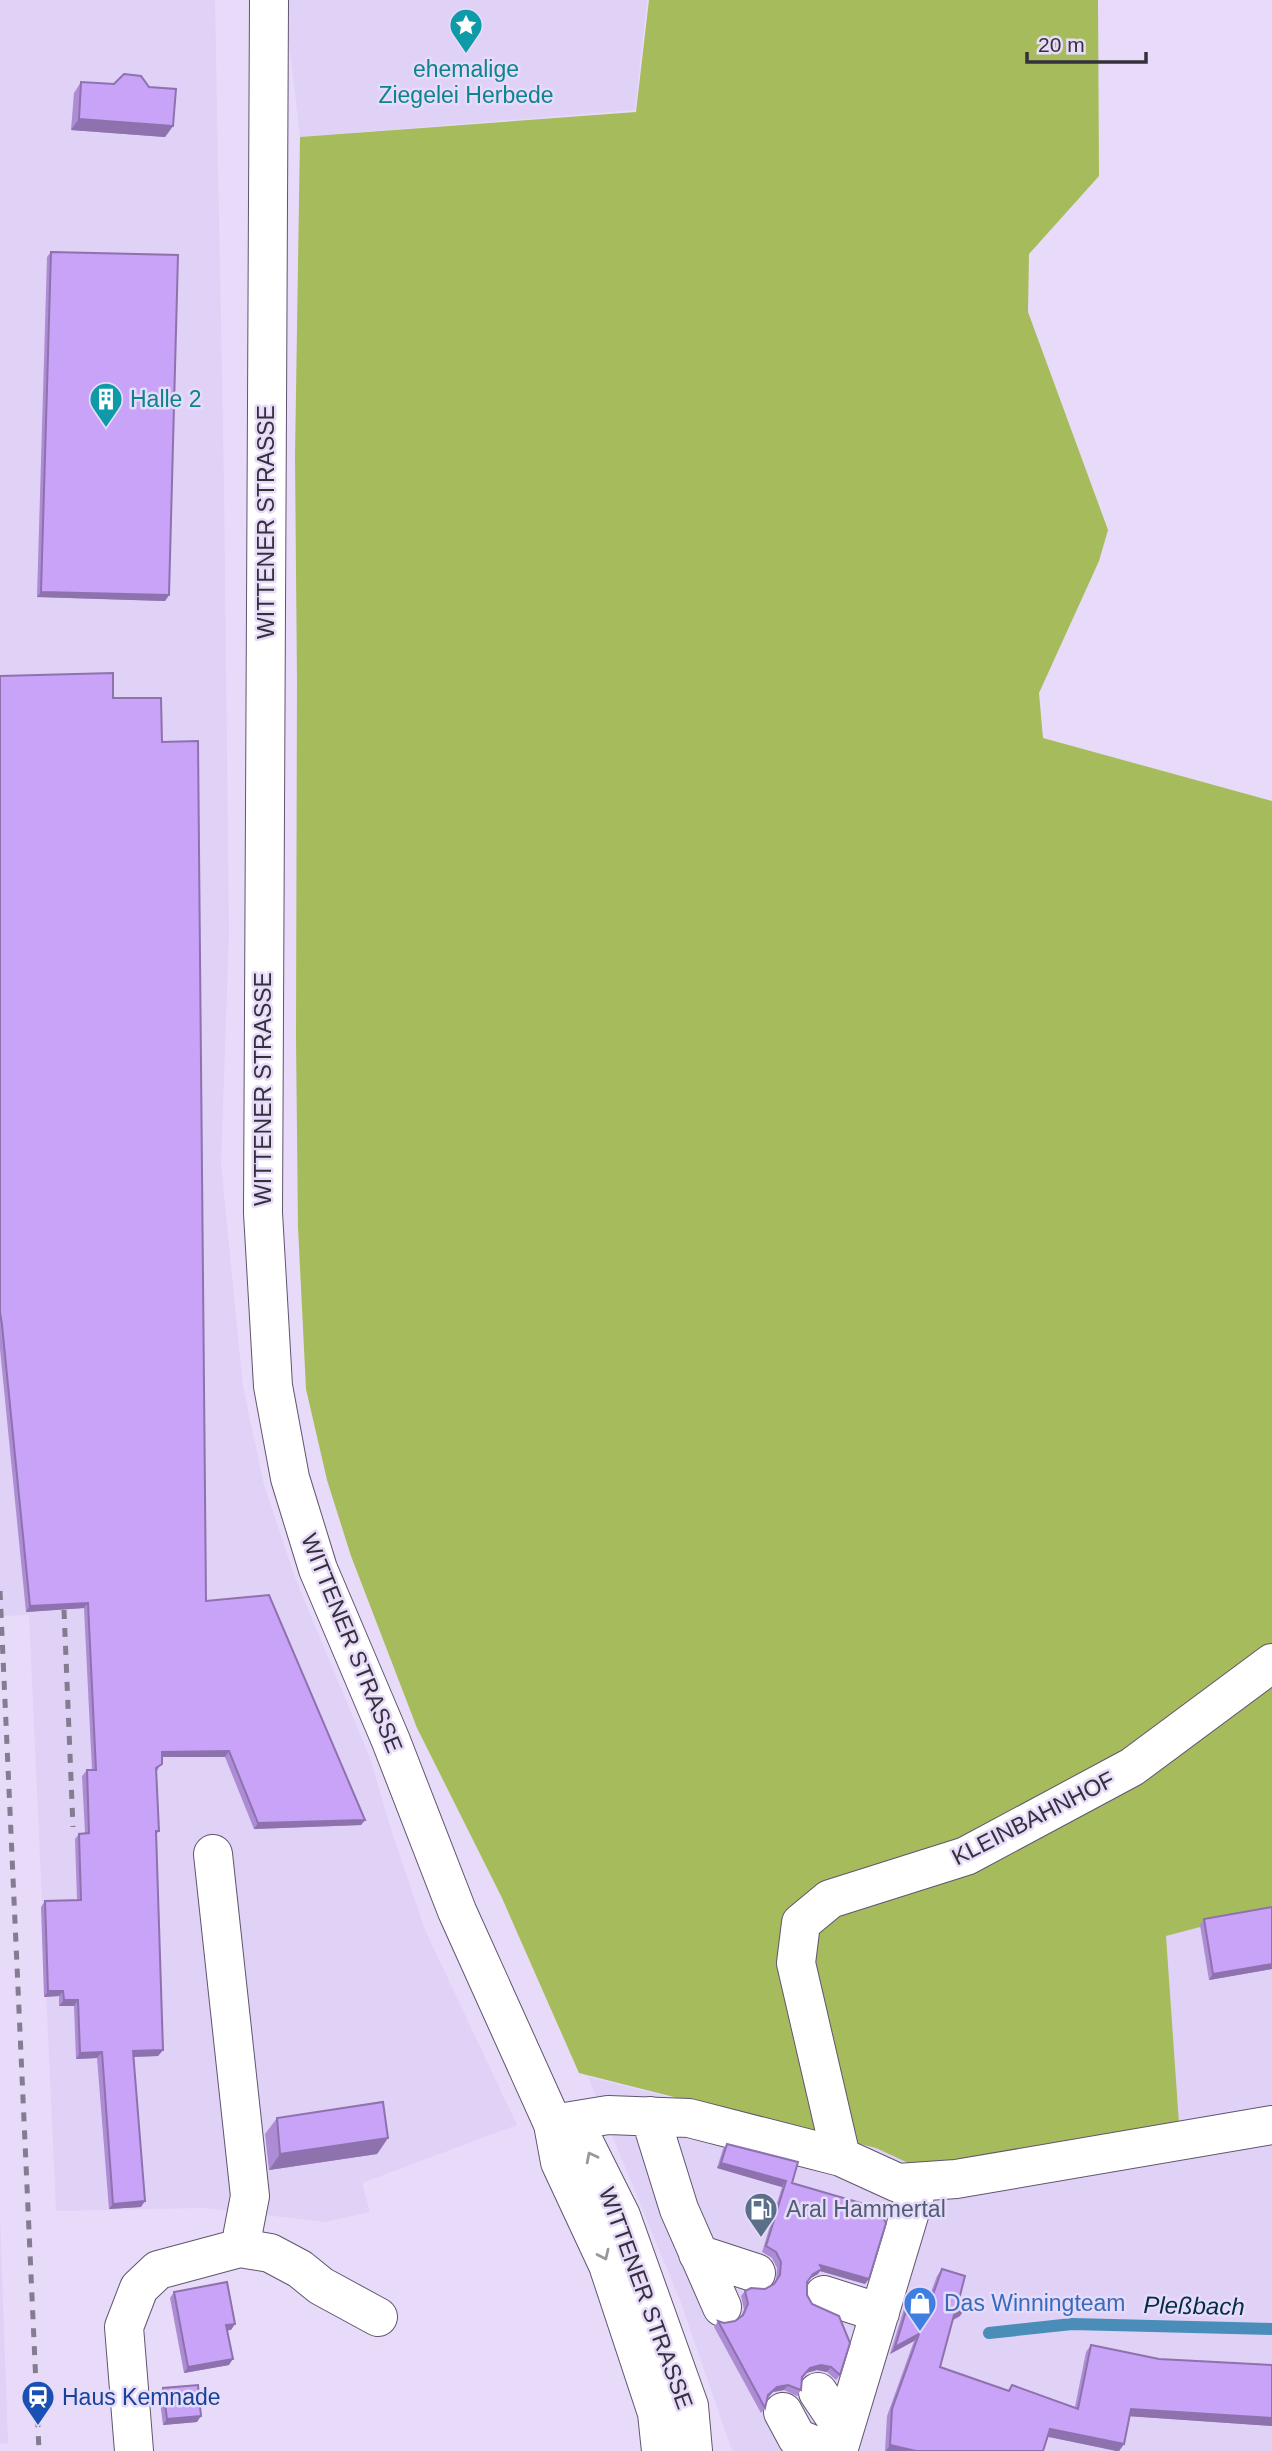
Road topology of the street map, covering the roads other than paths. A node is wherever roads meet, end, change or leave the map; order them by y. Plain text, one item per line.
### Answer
1 (269, 0) edge
2 (1272, 1663) edge
3 (213, 1854) dead end
4 (650, 2116) junction
5 (553, 2124) junction
6 (1272, 2125) edge
7 (841, 2157) junction
8 (919, 2182) junction
9 (240, 2248) junction
10 (743, 2284) dead end
11 (824, 2295) dead end
12 (880, 2313) junction
13 (378, 2317) dead end
14 (818, 2392) dead end
15 (783, 2412) dead end
16 (837, 2444) edge
17 (134, 2451) edge
18 (661, 2451) edge
19 (693, 2451) edge

1 - 5 main road, WITTENER STRASSE
2 - 7 main road, KLEINBAHNHOF
3 - 9 main road
4 - 5 main road
4 - 7 main road
4 - 10 main road
5 -> 18 main road, WITTENER STRASSE
19 -> 5 main road, WITTENER STRASSE
6 - 8 main road
7 - 8 main road
8 - 12 main road
9 - 13 main road
9 - 17 main road
11 - 12 main road
12 - 16 main road
14 - 16 main road
15 - 16 main road

